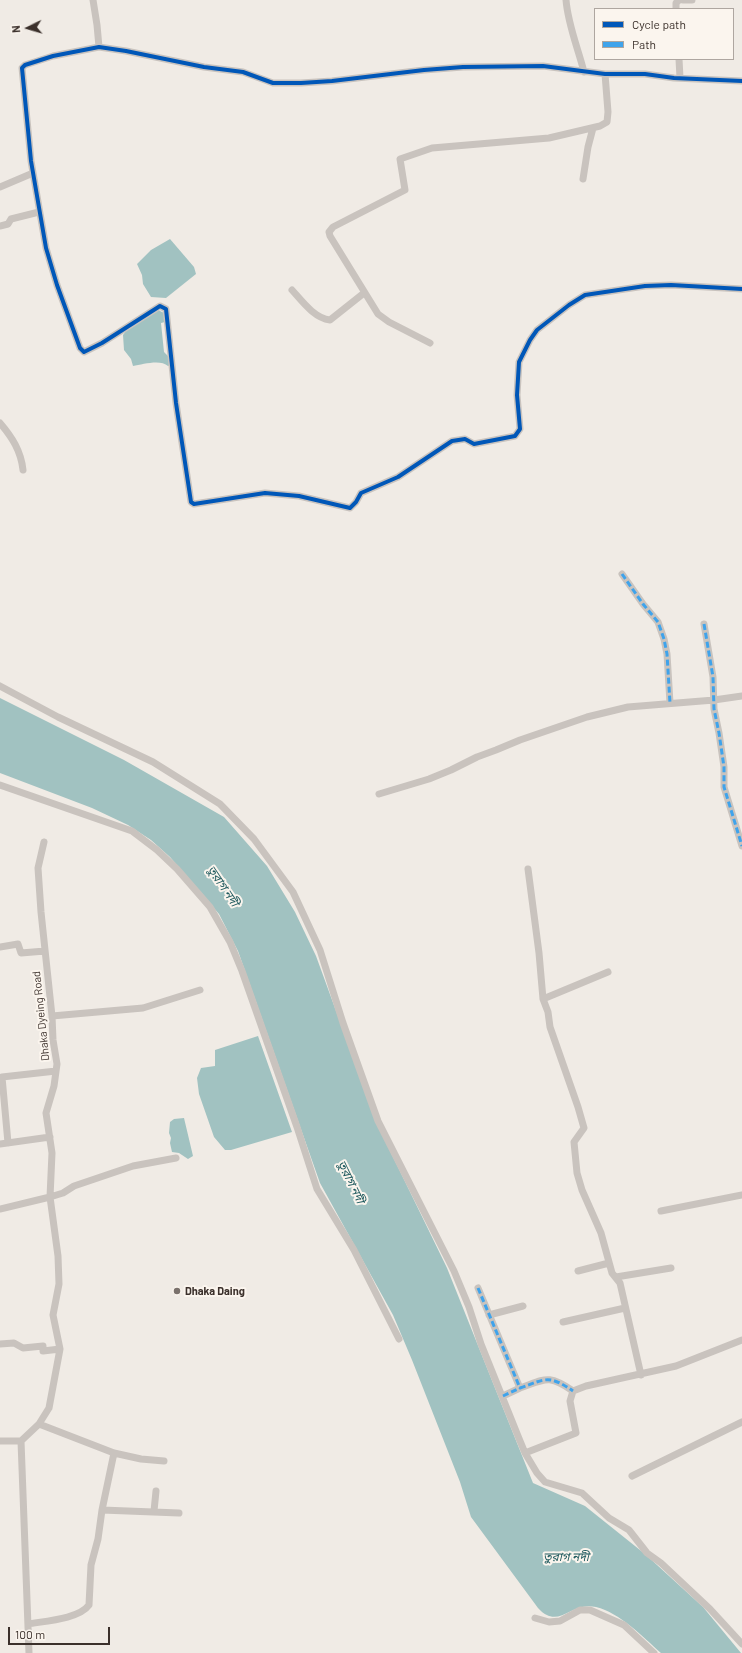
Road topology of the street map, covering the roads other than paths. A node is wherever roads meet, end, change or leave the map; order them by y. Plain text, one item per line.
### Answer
1 (92, 0) edge
2 (566, 0) edge
3 (683, 0) edge
4 (692, 0) edge
5 (99, 47) junction
6 (678, 60) edge
7 (584, 72) junction
8 (605, 74) junction
9 (680, 78) junction
10 (742, 81) edge
11 (593, 128) junction
12 (34, 173) junction
13 (583, 178) dead end
14 (0, 187) edge
15 (39, 212) junction
16 (0, 226) edge
17 (742, 289) edge
18 (292, 290) dead end
19 (364, 293) junction
20 (430, 343) dead end
21 (0, 423) edge
22 (23, 470) dead end
23 (622, 574) dead end
24 (704, 624) dead end
25 (0, 686) edge
26 (742, 696) edge
27 (714, 700) junction
28 (670, 703) junction
29 (0, 785) edge
30 (379, 794) dead end
31 (44, 842) dead end
32 (742, 846) edge
33 (528, 869) dead end
34 (0, 947) edge
35 (46, 951) junction
36 (608, 972) dead end
37 (200, 990) dead end
38 (543, 999) junction
39 (52, 1016) junction
40 (56, 1071) junction
41 (50, 1137) junction
42 (8, 1143) junction
43 (0, 1144) edge
44 (176, 1158) dead end
45 (742, 1195) edge
46 (50, 1197) junction
47 (0, 1209) edge
48 (662, 1211) dead end
49 (609, 1263) junction
50 (671, 1268) dead end
51 (578, 1271) dead end
52 (616, 1277) junction
53 (478, 1288) dead end
54 (523, 1306) dead end
55 (625, 1308) junction
56 (489, 1315) junction
57 (563, 1322) dead end
58 (399, 1339) dead end
59 (742, 1340) edge
60 (0, 1344) edge
61 (60, 1349) junction
62 (641, 1375) junction
63 (520, 1388) junction
64 (573, 1391) junction
65 (503, 1396) junction
66 (742, 1422) edge
67 (39, 1424) junction
68 (0, 1441) edge
69 (21, 1441) junction
70 (114, 1453) junction
71 (525, 1453) junction
72 (164, 1461) dead end
73 (632, 1476) dead end
74 (156, 1491) dead end
75 (102, 1510) junction
76 (154, 1511) junction
77 (179, 1513) dead end
78 (535, 1618) dead end
79 (28, 1624) junction
80 (742, 1644) edge
81 (29, 1653) edge
82 (654, 1653) edge

1 - 5 street
2 - 7 street
3 - 4 street
5 - 7 street
5 - 12 street
6 - 9 street
7 - 8 street
8 - 9 street
8 - 11 street
9 - 10 street
11 - 13 street
11 - 19 street
12 - 14 street
12 - 15 street
15 - 16 street
15 - 17 street
18 - 19 street
19 - 20 street
21 - 22 street
23 - 28 street
24 - 27 street
25 - 65 street
26 - 27 street
27 - 28 street
27 - 32 street
28 - 30 street
29 - 58 street
31 - 35 street, Dhaka Dyeing Road
33 - 38 street
34 - 35 street
35 - 39 street, Dhaka Dyeing Road
36 - 38 street
37 - 39 street
38 - 49 street
39 - 40 street, Dhaka Dyeing Road
40 - 41 street, Dhaka Dyeing Road
40 - 42 street
41 - 42 street
41 - 46 street, Dhaka Dyeing Road
42 - 43 street
44 - 46 street
45 - 48 street
46 - 47 street
46 - 61 street, Dhaka Dyeing Road
49 - 51 street
49 - 52 street
50 - 52 street
52 - 55 street
53 - 56 street
54 - 56 street
55 - 57 street
55 - 62 street
56 - 63 street
59 - 62 street
60 - 61 street
61 - 67 street, Dhaka Dyeing Road
62 - 64 street
63 - 64 street
63 - 65 street
64 - 71 street
65 - 71 street
66 - 73 street
67 - 69 street, Dhaka Dyeing Road
67 - 70 street
68 - 69 street
69 - 79 street
70 - 72 street
70 - 75 street
71 - 80 street
74 - 76 street
75 - 76 street
75 - 79 street
76 - 77 street
78 - 82 street
79 - 81 street

